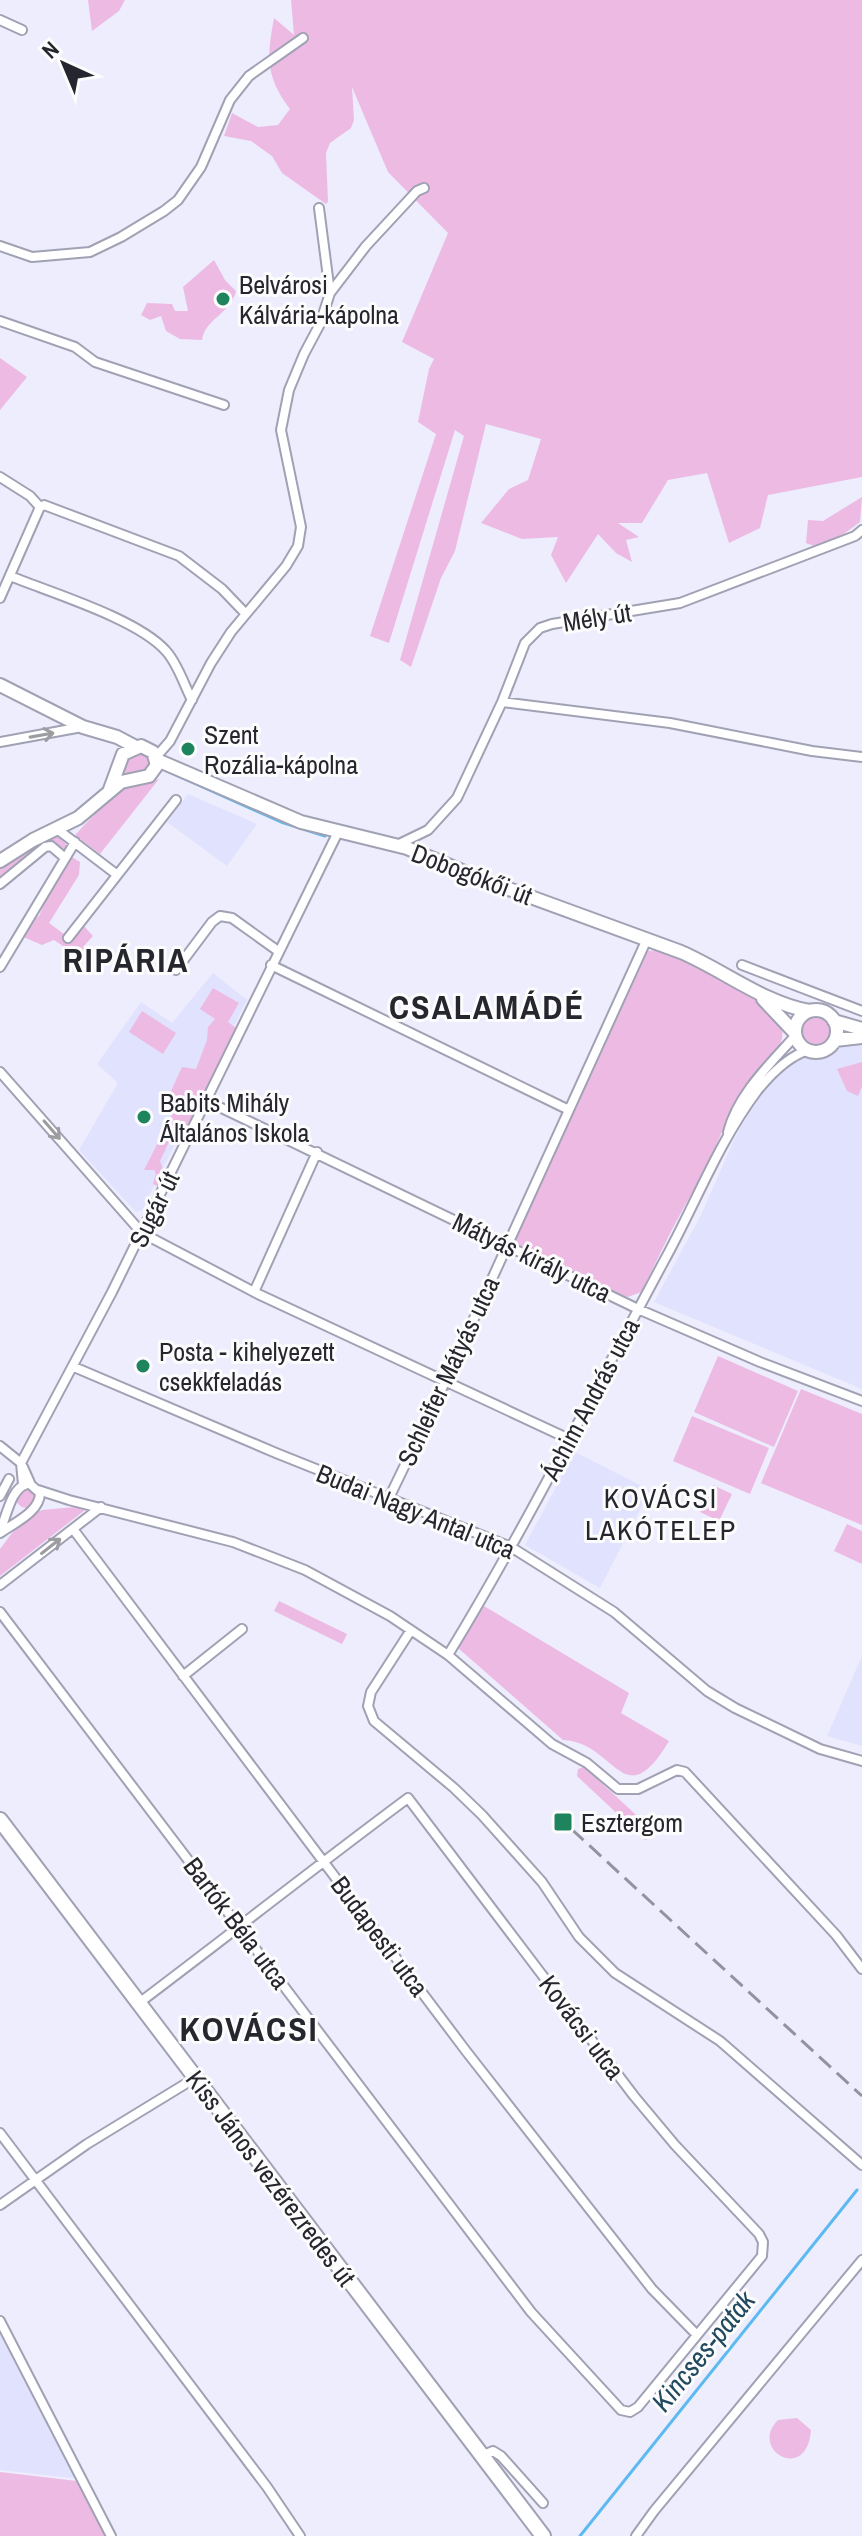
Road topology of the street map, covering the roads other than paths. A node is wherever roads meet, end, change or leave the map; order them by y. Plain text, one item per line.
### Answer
1 (0, 20) edge
2 (22, 30) dead end
3 (303, 38) dead end
4 (421, 189) dead end
5 (319, 208) dead end
6 (0, 246) edge
7 (330, 293) junction
8 (0, 321) edge
9 (224, 405) dead end
10 (0, 477) edge
11 (40, 507) junction
12 (862, 530) edge
13 (10, 576) junction
14 (0, 598) edge
15 (245, 613) junction
16 (0, 685) edge
17 (192, 700) junction
18 (502, 702) junction
19 (83, 727) junction
20 (100, 733) junction
21 (0, 742) edge
22 (136, 747) junction
23 (862, 757) edge
24 (121, 759) junction
25 (155, 759) junction
26 (130, 780) junction
27 (109, 792) junction
28 (176, 800) dead end
29 (57, 829) junction
30 (339, 830) junction
31 (75, 842) junction
32 (396, 846) junction
33 (65, 858) junction
34 (0, 861) edge
35 (116, 874) junction
36 (0, 884) edge
37 (68, 938) dead end
38 (647, 939) junction
39 (278, 951) junction
40 (271, 965) junction
41 (742, 965) dead end
42 (0, 967) edge
43 (176, 970) dead end
44 (752, 989) junction
45 (809, 1011) junction
46 (862, 1011) edge
47 (834, 1021) junction
48 (862, 1029) edge
49 (796, 1034) junction
50 (862, 1037) edge
51 (835, 1040) junction
52 (809, 1050) junction
53 (0, 1072) edge
54 (207, 1101) junction
55 (569, 1110) junction
56 (725, 1141) junction
57 (317, 1152) junction
58 (142, 1233) junction
59 (506, 1246) junction
60 (254, 1292) junction
61 (638, 1309) junction
62 (74, 1367) junction
63 (445, 1382) junction
64 (862, 1401) edge
65 (569, 1439) junction
66 (0, 1446) edge
67 (21, 1463) junction
68 (9, 1479) dead end
69 (31, 1486) junction
70 (0, 1496) edge
71 (389, 1498) junction
72 (69, 1500) junction
73 (13, 1501) junction
74 (40, 1502) junction
75 (101, 1507) junction
76 (30, 1511) junction
77 (73, 1529) junction
78 (0, 1532) edge
79 (511, 1547) junction
80 (0, 1585) edge
81 (0, 1612) edge
82 (242, 1629) dead end
83 (411, 1630) junction
84 (448, 1655) junction
85 (183, 1676) junction
86 (862, 1761) edge
87 (0, 1820) edge
88 (324, 1861) junction
89 (240, 1926) junction
90 (862, 1969) edge
91 (139, 2003) junction
92 (195, 2078) junction
93 (0, 2133) edge
94 (862, 2165) edge
95 (35, 2180) junction
96 (0, 2205) edge
97 (862, 2260) edge
98 (0, 2321) edge
99 (697, 2335) junction
100 (481, 2456) junction
101 (543, 2503) dead end
102 (111, 2536) edge
103 (300, 2536) edge
104 (543, 2536) edge
105 (636, 2536) edge

1 - 2 street
3 - 6 street
4 - 7 street
5 - 7 street
7 - 15 street
8 - 9 street
10 - 11 street
11 - 13 street
11 - 15 street
12 - 18 street, Mély út
13 - 14 street
13 - 17 street
15 - 17 street
16 - 19 main road
17 - 25 street
18 - 23 street
18 - 32 street, Mély út
19 - 20 main road
21 -> 19 street
20 - 22 main road
20 - 24 main road
22 - 24 main road
22 - 25 main road
24 - 26 main road
24 - 27 main road
25 - 26 main road
25 - 30 main road, Dobogókői út
26 - 27 main road
27 - 29 main road
28 - 35 street
29 - 31 street
29 - 34 main road
30 - 32 main road, Dobogókői út
30 - 39 street, Sugár út
31 - 33 street
31 - 35 street
32 - 38 main road, Dobogókői út
33 - 36 street
33 - 42 street
35 - 37 street
38 - 44 main road, Dobogókői út
38 - 55 street, Schleifer Mátyás utca
39 - 40 street, Sugár út
39 - 43 street
40 - 54 street, Sugár út
40 - 55 street
41 - 46 street
44 - 45 main road, Dobogókői út
44 - 49 main road, Dobogókői út
45 - 47 main road
45 - 49 main road
47 - 48 main road
47 - 51 main road
49 - 52 main road
49 - 56 street, Áchim András utca
50 - 51 main road
51 - 52 main road
52 - 56 street, Áchim András utca
53 -> 58 street
54 - 57 street, Mátyás király utca
54 - 58 street, Sugár út
55 - 59 street, Schleifer Mátyás utca
56 - 61 street, Áchim András utca
57 - 59 street, Mátyás király utca
57 - 60 street
58 - 60 street
58 - 62 street, Sugár út
59 - 61 street, Mátyás király utca
59 - 63 street, Schleifer Mátyás utca
60 - 63 street
61 - 64 street, Mátyás király utca
61 - 65 street, Áchim András utca
62 - 67 street, Sugár út
62 - 71 street, Budai Nagy Antal utca
63 - 65 street
63 - 71 street, Schleifer Mátyás utca
65 - 79 street, Áchim András utca
66 - 67 street
67 - 69 street
68 - 70 street
69 - 72 street
69 - 73 street
69 - 74 street
71 - 79 street, Budai Nagy Antal utca
72 - 74 street
72 - 75 street
73 - 76 street
73 - 78 street
74 - 76 street
75 - 77 street
75 - 83 street
76 - 78 street
80 -> 77 street
77 - 85 street, Budapesti utca
79 - 84 street, Áchim András utca
79 - 86 street, Budai Nagy Antal utca
81 - 89 street, Bartók Béla utca
82 - 85 street
83 - 84 street
83 - 94 street
84 - 90 street
85 - 88 street, Budapesti utca
87 - 91 main road, Kiss János vezérezredes út
88 - 89 street
88 - 99 street, Budapesti utca
88 - 99 street, Kovácsi utca
89 - 91 street
89 - 99 street, Bartók Béla utca
91 - 92 main road, Kiss János vezérezredes út
92 - 95 street
92 - 100 main road, Kiss János vezérezredes út
93 - 95 street
95 - 96 street
95 - 103 street
97 - 105 street
98 - 102 street
100 - 101 street
100 - 104 main road, Kiss János vezérezredes út

